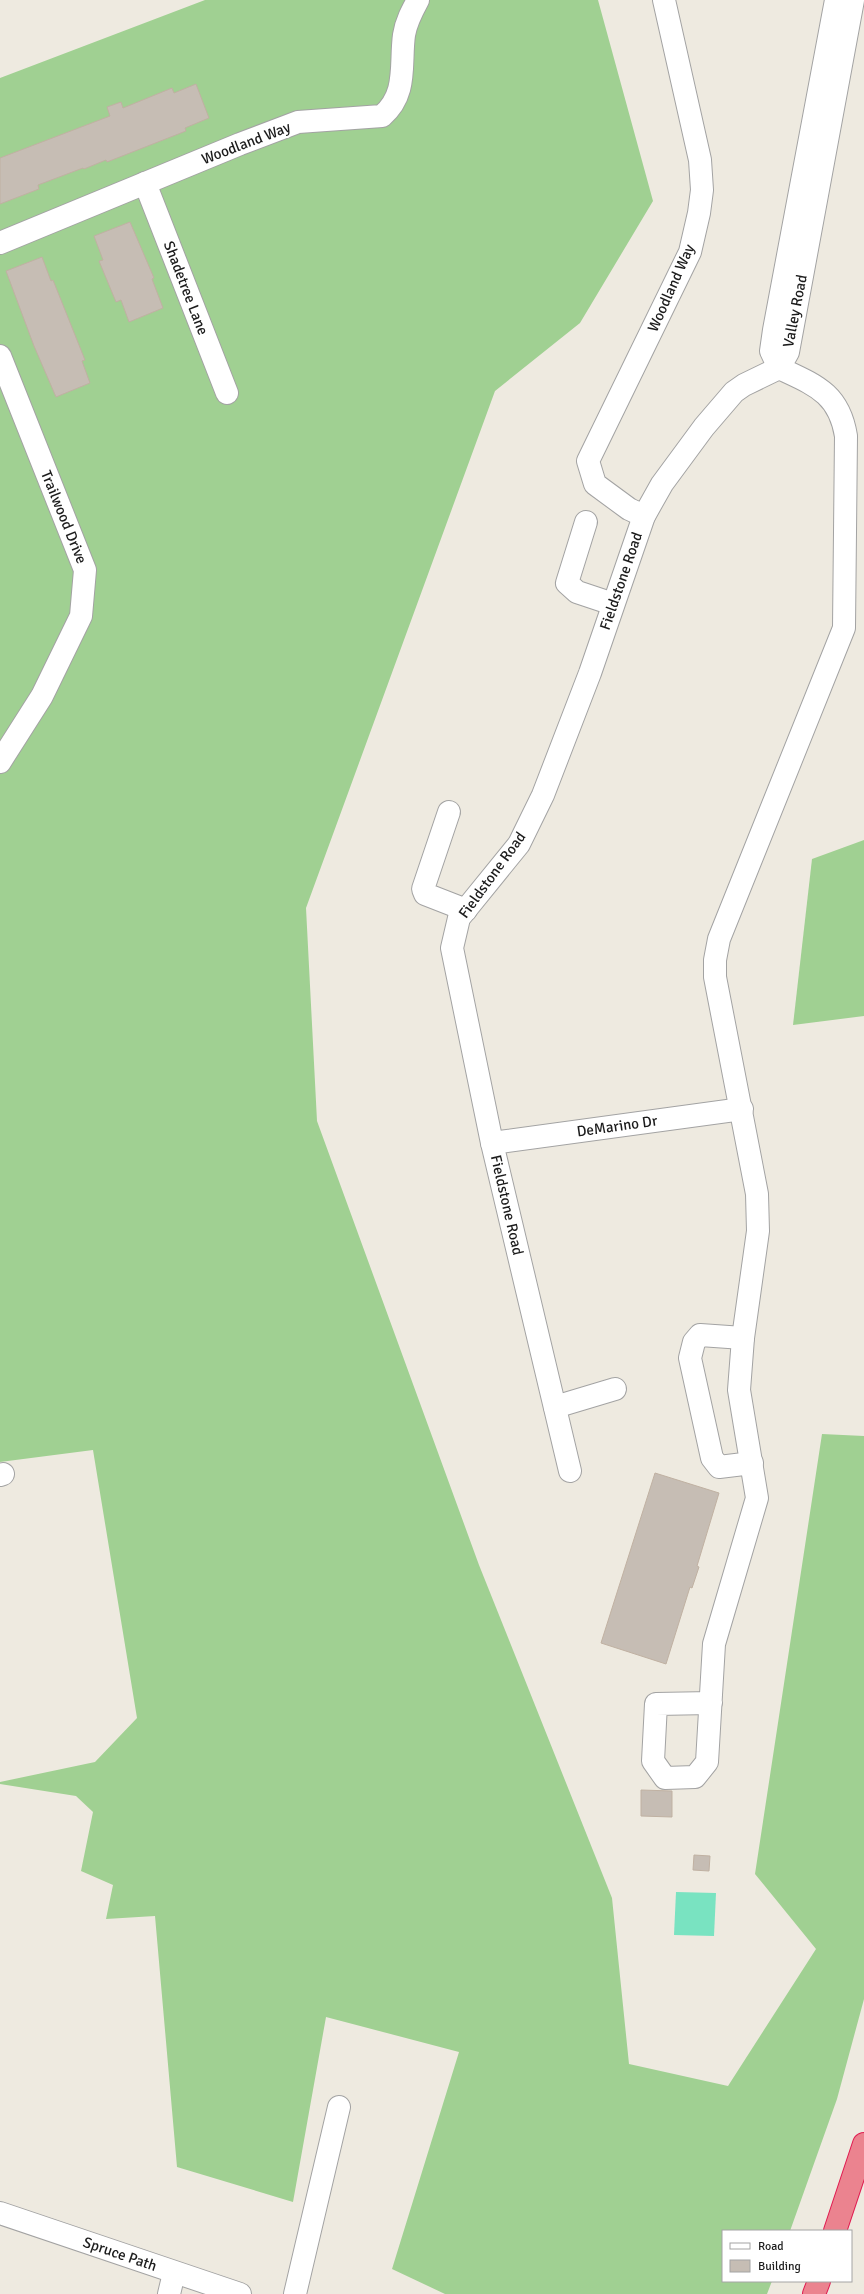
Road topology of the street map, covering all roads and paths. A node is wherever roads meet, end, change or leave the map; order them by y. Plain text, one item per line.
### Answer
1 (418, 0) edge
2 (664, 0) edge
3 (836, 0) edge
4 (853, 0) edge
5 (145, 183) junction
6 (0, 243) edge
7 (0, 356) edge
8 (779, 368) junction
9 (227, 393) dead end
10 (644, 516) junction
11 (586, 522) dead end
12 (613, 604) junction
13 (0, 762) edge
14 (449, 812) dead end
15 (466, 910) junction
16 (742, 1109) junction
17 (492, 1143) junction
18 (743, 1338) junction
19 (614, 1389) dead end
20 (555, 1407) junction
21 (752, 1463) junction
22 (570, 1471) dead end
23 (710, 1703) dead end
24 (339, 2107) dead end
25 (864, 2144) edge
26 (0, 2213) edge
27 (836, 2230) edge
28 (174, 2273) junction
29 (819, 2282) edge
30 (169, 2294) edge
31 (240, 2294) edge
32 (295, 2294) edge
33 (814, 2294) edge

1 - 5 street, Woodland Way
2 - 10 street, Woodland Way
3 - 8 street, Valley Road
4 - 8 street, Valley Road
5 - 6 street, Woodland Way
5 - 9 street, Shadetree Lane
7 - 13 street, Trailwood Drive
8 - 10 street, Fieldstone Road
8 - 16 street
10 - 12 street, Fieldstone Road
11 - 12 street
12 - 15 street, Fieldstone Road
14 - 15 street
15 - 17 street, Fieldstone Road
16 - 17 street, DeMarino Dr
16 - 18 street
17 - 20 street, Fieldstone Road
18 - 21 street
18 - 21 street
19 - 20 street
20 - 22 street, Fieldstone Road
21 - 23 street
24 - 32 street
25 - 27 highway
26 - 28 street, Spruce Path
28 - 30 street
28 - 31 street, Spruce Path
29 - 33 highway

